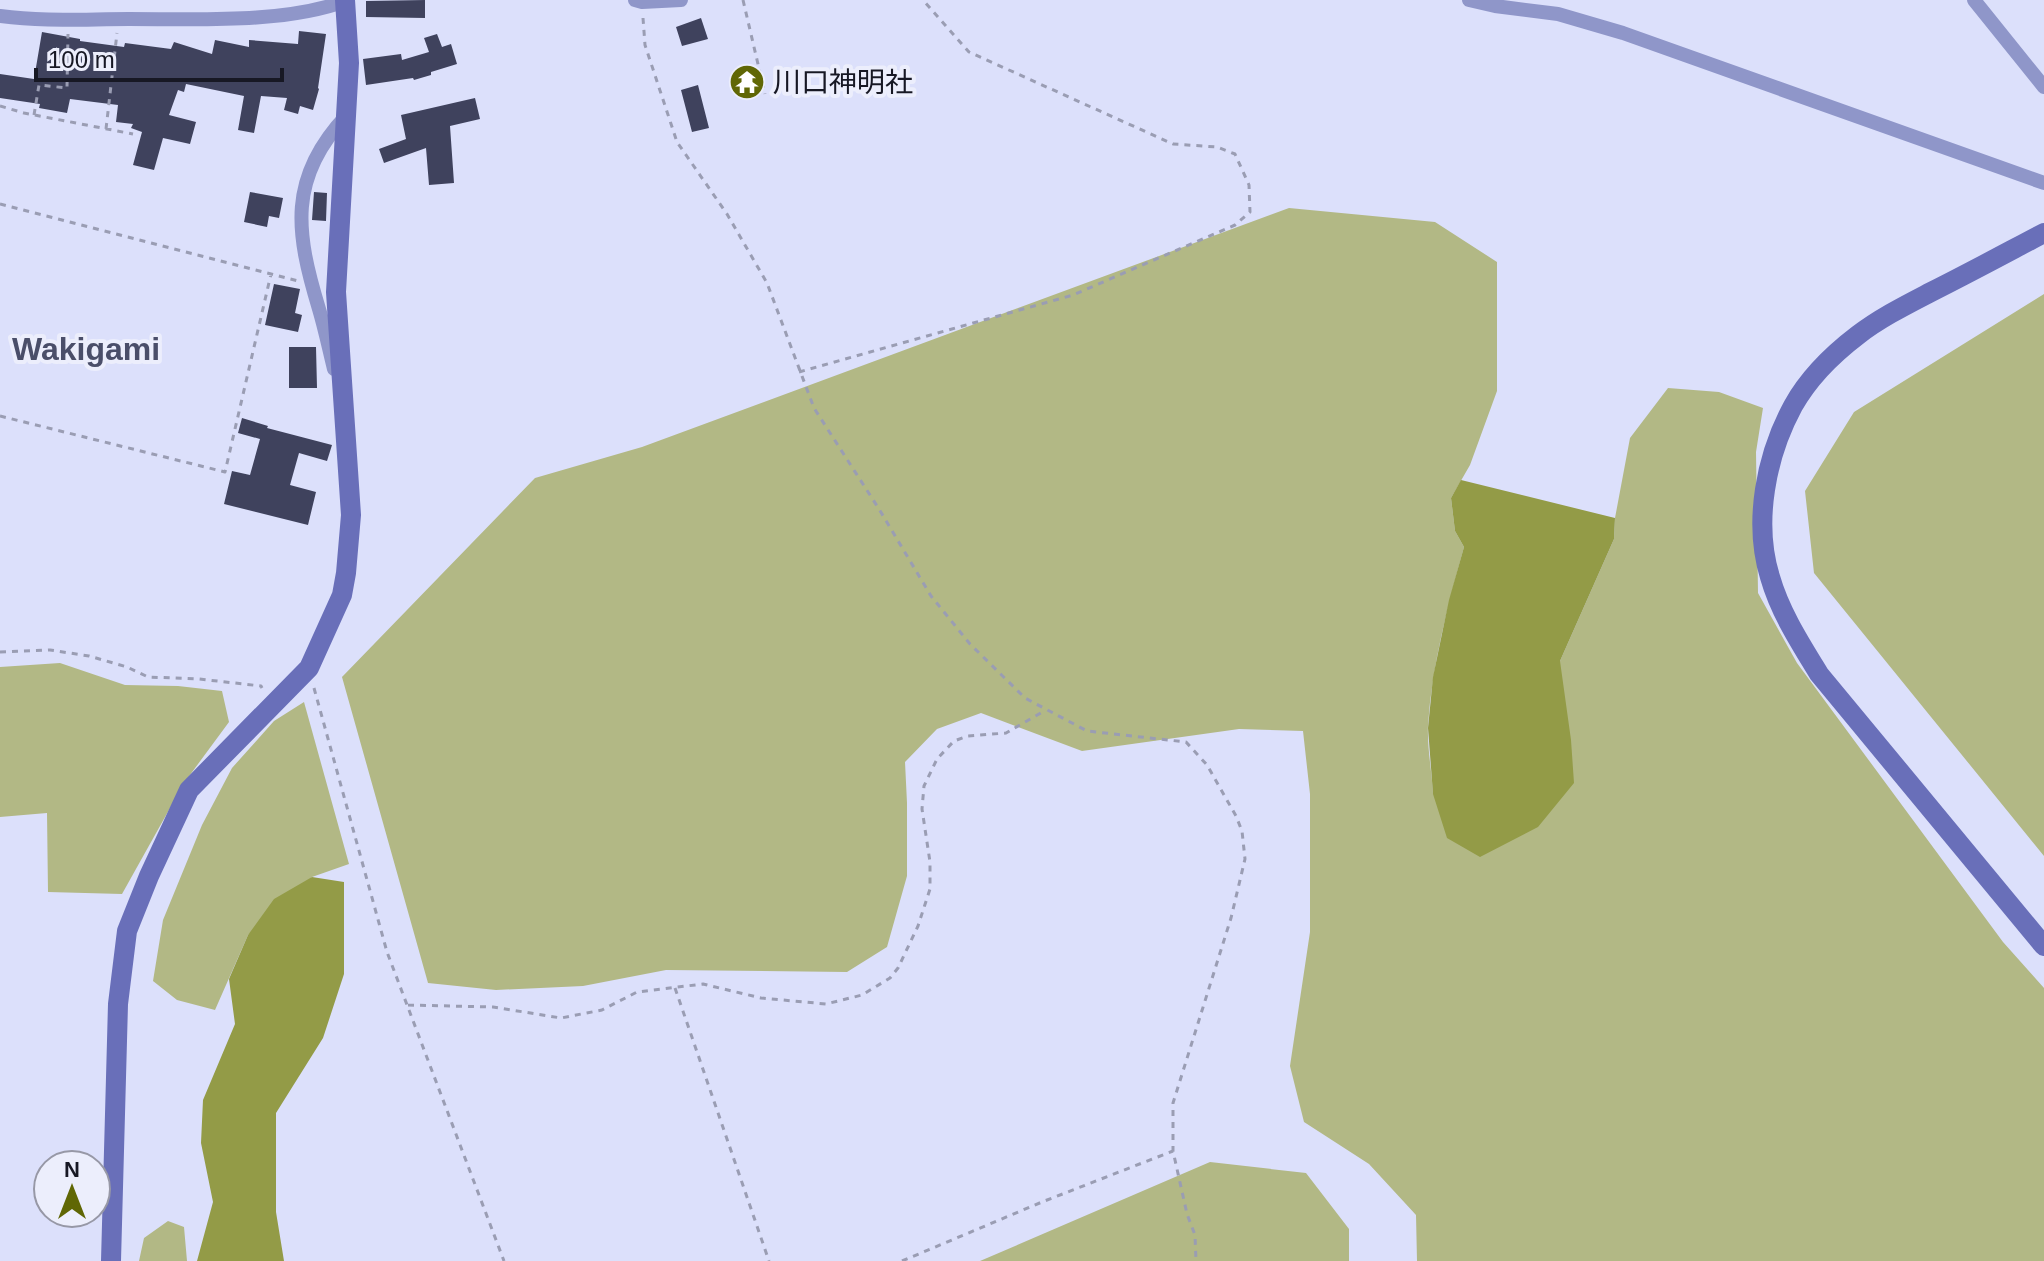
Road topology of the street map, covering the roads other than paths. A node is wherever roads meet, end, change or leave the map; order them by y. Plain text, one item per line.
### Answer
1 (681, 0) edge
2 (1469, 0) edge
3 (1974, 0) edge
4 (346, 1) edge
5 (639, 1) edge
6 (0, 16) edge
7 (2044, 87) edge
8 (348, 115) junction
9 (2044, 183) edge
10 (2044, 233) edge
11 (342, 400) junction
12 (2044, 946) edge
13 (111, 1261) edge

1 - 5 street
2 - 9 street
3 - 7 street
4 - 6 street
4 - 8 street
8 - 11 street
8 - 11 street
10 - 12 street
11 - 13 street

